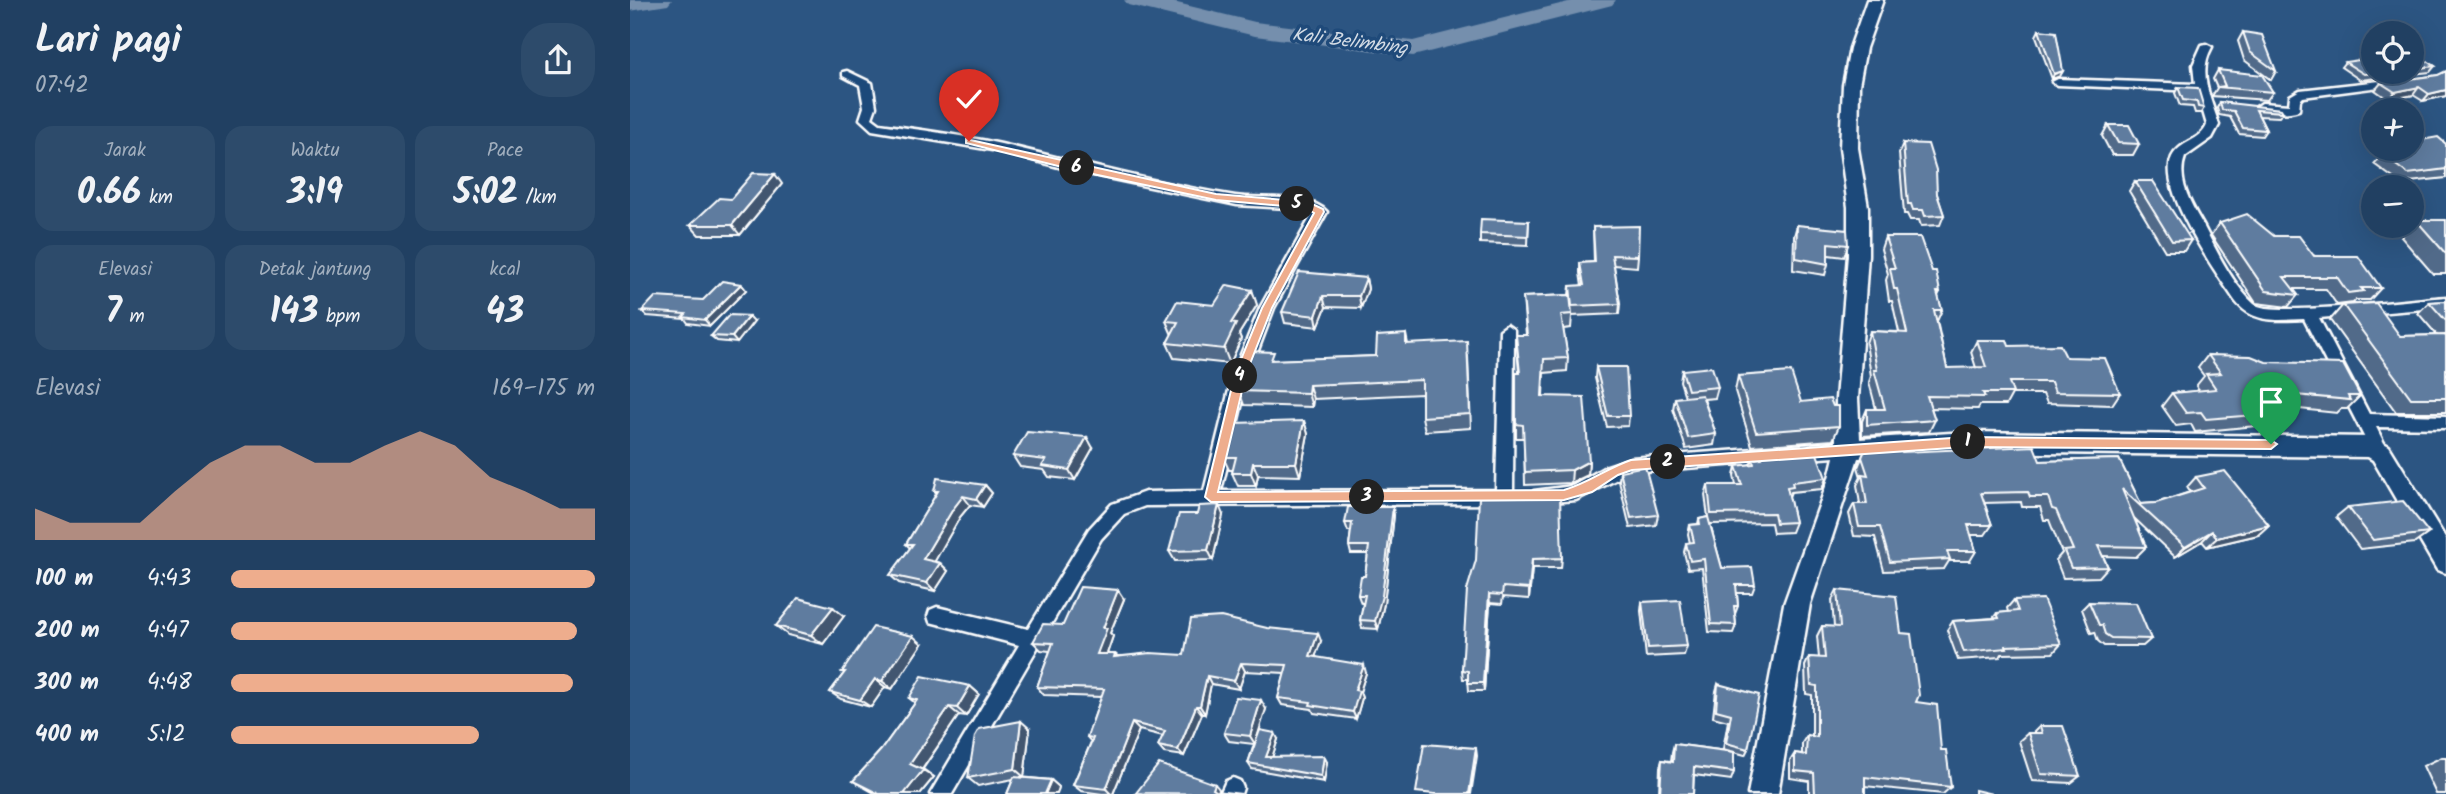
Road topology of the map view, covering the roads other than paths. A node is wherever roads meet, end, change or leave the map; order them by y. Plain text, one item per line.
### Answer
1 (1875, 0) edge
2 (2206, 47) dead end
3 (847, 74) dead end
4 (2059, 82) dead end
5 (2376, 84) edge
6 (2210, 97) junction
7 (2244, 105) edge
8 (2446, 302) edge
9 (2309, 314) junction
10 (1507, 330) dead end
11 (2364, 420) junction
12 (2446, 422) edge
13 (1848, 449) junction
14 (2379, 449) junction
15 (1211, 497) junction
16 (1504, 497) junction
17 (2446, 562) edge
18 (937, 616) dead end
19 (1032, 639) junction
20 (940, 794) edge
21 (1763, 794) edge

1 - 13 street
2 - 6 street
3 - 15 street
4 - 6 street
5 - 7 street
6 - 9 street
8 - 9 street
9 - 11 street
10 - 16 street
11 - 12 street
11 - 14 street
13 - 14 street
13 - 16 street
13 - 21 street
14 - 17 street
15 - 16 street
15 - 19 street
18 - 19 street
19 - 20 street

